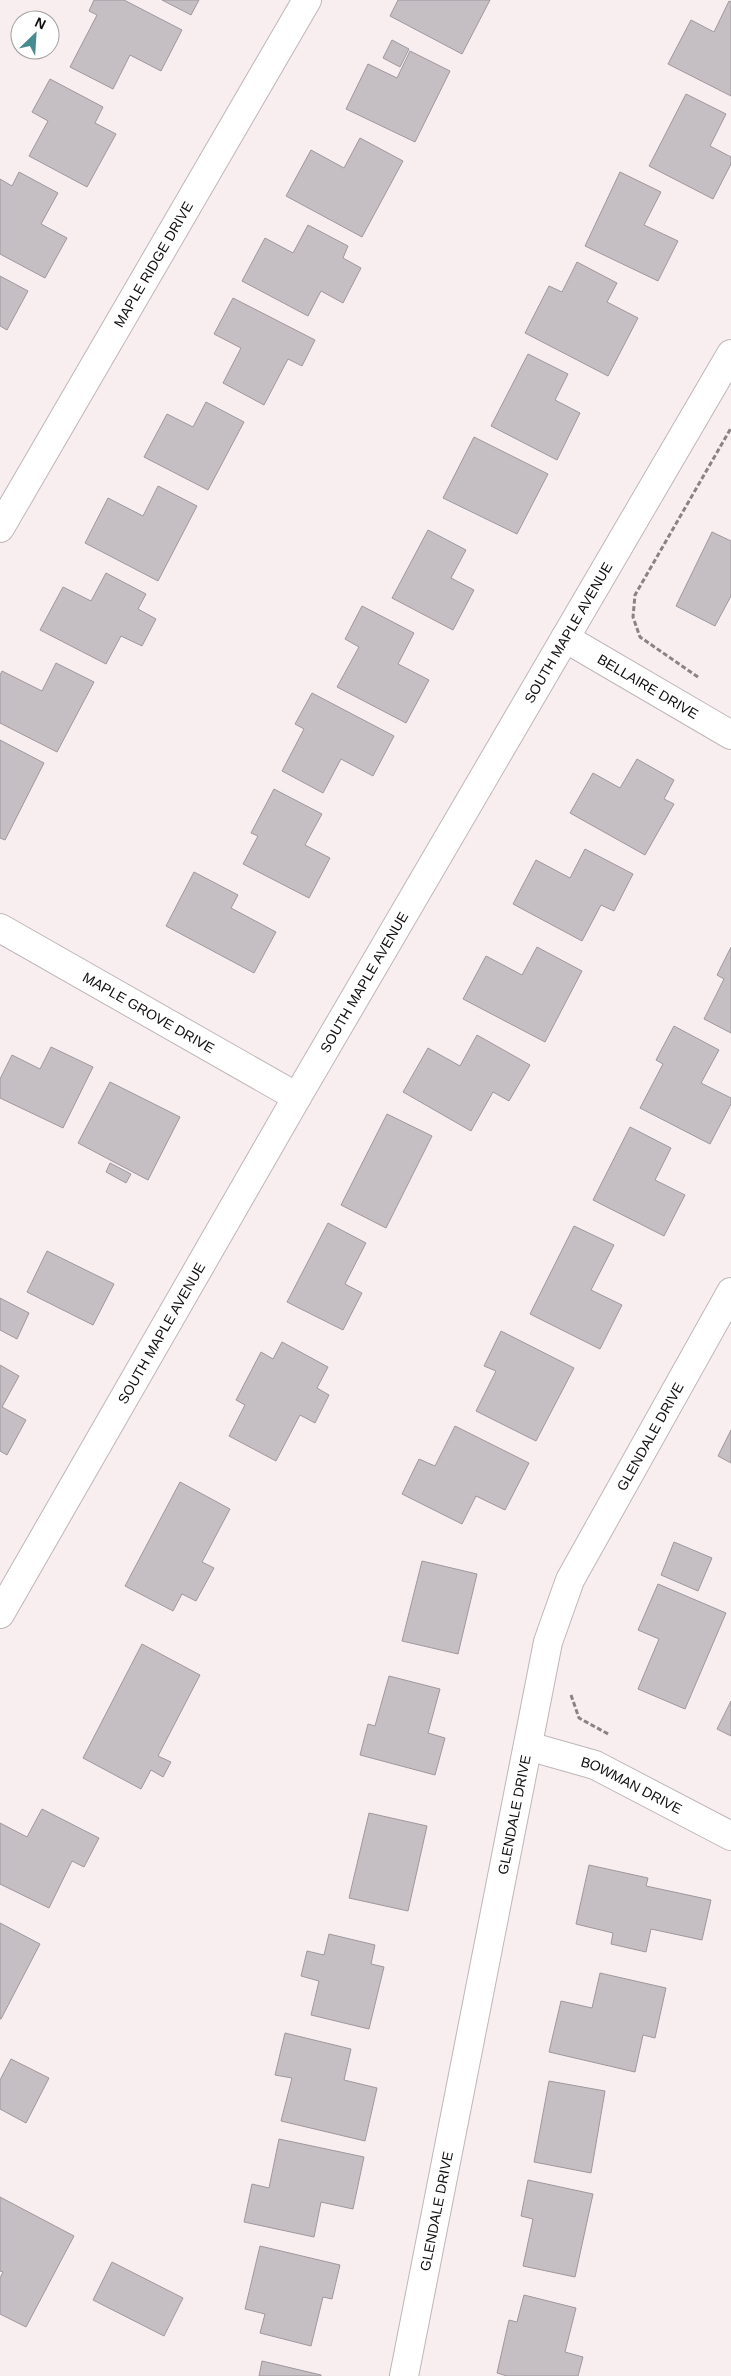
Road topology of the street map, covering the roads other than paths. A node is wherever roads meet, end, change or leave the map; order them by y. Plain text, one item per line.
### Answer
1 (307, 0) edge
2 (731, 354) edge
3 (0, 528) edge
4 (565, 638) junction
5 (731, 735) edge
6 (0, 928) edge
7 (297, 1097) junction
8 (731, 1292) edge
9 (0, 1614) edge
10 (528, 1746) junction
11 (731, 1836) edge
12 (404, 2376) edge

1 - 3 street, MAPLE RIDGE DRIVE
2 - 4 street, SOUTH MAPLE AVENUE
4 - 5 street, BELLAIRE DRIVE
4 - 7 street, SOUTH MAPLE AVENUE
6 - 7 street, MAPLE GROVE DRIVE
7 - 9 street, SOUTH MAPLE AVENUE
8 - 10 street, GLENDALE DRIVE
10 - 11 street, BOWMAN DRIVE
10 - 12 street, GLENDALE DRIVE

